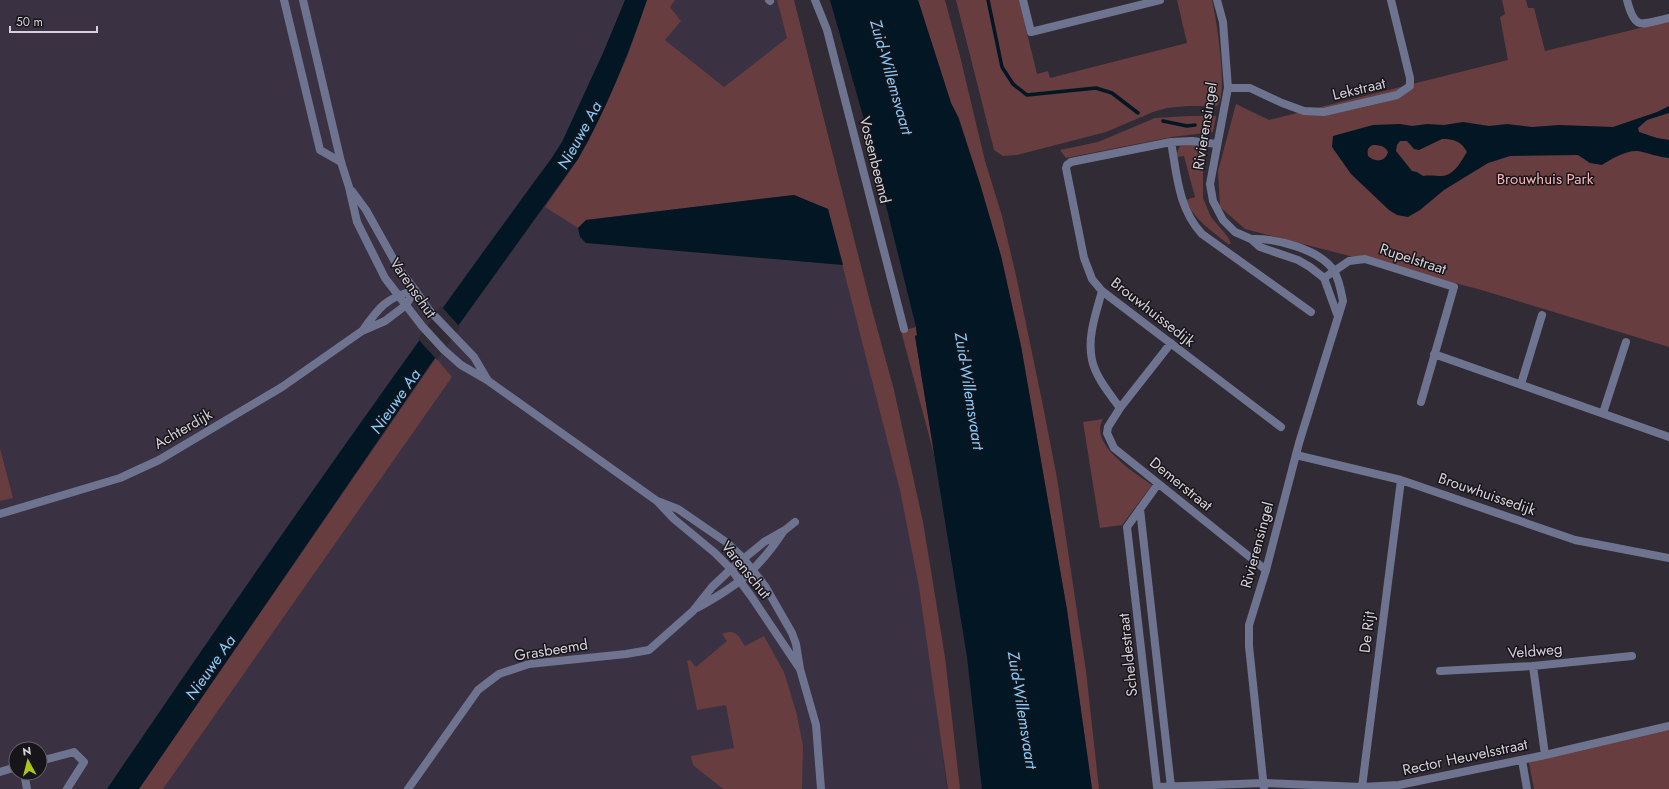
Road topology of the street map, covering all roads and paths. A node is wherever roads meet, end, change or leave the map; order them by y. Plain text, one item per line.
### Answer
1 (284, 0) edge
2 (303, 0) edge
3 (815, 0) edge
4 (1023, 0) edge
5 (1159, 0) edge
6 (1217, 0) edge
7 (1391, 0) edge
8 (1627, 0) edge
9 (1669, 18) edge
10 (1228, 88) junction
11 (1171, 142) junction
12 (1217, 144) junction
13 (341, 162) junction
14 (349, 187) junction
15 (1251, 239) junction
16 (1334, 271) junction
17 (1324, 278) junction
18 (415, 290) junction
19 (1102, 291) junction
20 (398, 295) junction
21 (406, 305) junction
22 (1311, 312) dead end
23 (1337, 314) junction
24 (1542, 315) dead end
25 (904, 329) dead end
26 (362, 331) junction
27 (1626, 342) dead end
28 (1171, 343) junction
29 (1434, 354) junction
30 (487, 380) junction
31 (1521, 384) junction
32 (1421, 402) dead end
33 (1120, 408) junction
34 (1603, 413) junction
35 (1281, 428) dead end
36 (1669, 437) edge
37 (1296, 455) junction
38 (1401, 480) junction
39 (1158, 484) junction
40 (657, 501) junction
41 (1140, 509) junction
42 (0, 514) edge
43 (795, 522) dead end
44 (785, 530) junction
45 (743, 558) junction
46 (1669, 558) edge
47 (730, 569) junction
48 (1266, 570) junction
49 (753, 571) junction
50 (741, 582) junction
51 (693, 611) junction
52 (1632, 656) dead end
53 (1533, 666) junction
54 (800, 670) junction
55 (1440, 671) dead end
56 (1669, 726) edge
57 (1545, 755) junction
58 (48, 759) edge
59 (1522, 760) junction
60 (1264, 786) edge
61 (1171, 787) junction
62 (410, 788) edge
63 (1357, 788) edge
64 (67, 789) edge
65 (821, 789) edge
66 (1527, 789) edge

1 - 13 street
2 - 13 street, Varenschut
3 - 25 street, Vossenbeemd
4 - 5 street
6 - 10 street, Rivierensingel
7 - 10 street, Lekstraat
8 - 9 street
10 - 12 street, Rivierensingel
11 - 12 street, Brouwhuissedijk
11 - 19 street, Brouwhuissedijk
11 - 22 street, Rivierensingel
12 - 15 street, Rivierensingel
13 - 14 street, Varenschut
14 - 18 street, Varenschut
14 - 20 street, Varenschut
15 - 16 street, Rivierensingel
15 - 17 street, Rivierensingel
16 - 17 street, Rupelstraat
16 - 23 street, Rivierensingel
16 - 29 street, Rupelstraat
17 - 23 street
18 - 20 street, Achterdijk
18 - 21 street, Achterdijk
18 - 30 street, Varenschut
19 - 28 street, Brouwhuissedijk
19 - 33 street
20 - 21 street, Varenschut
20 - 26 street, Achterdijk
21 - 26 street, Achterdijk
21 - 30 street, Varenschut
23 - 37 street, Rivierensingel
24 - 31 street
26 - 42 street, Achterdijk
27 - 34 street
28 - 33 street, Demerstraat
28 - 35 street, Brouwhuissedijk
29 - 31 street
29 - 32 street, Rupelstraat
30 - 40 street, Varenschut
31 - 34 street
33 - 39 street, Demerstraat
34 - 36 street
37 - 38 street, Brouwhuissedijk
37 - 48 street, Rivierensingel
38 - 46 street, Brouwhuissedijk
38 - 63 street, De Rijt
39 - 41 street, Scheldestraat
39 - 48 street, Demerstraat
40 - 45 street, Varenschut
40 - 47 street, Varenschut
41 - 61 street, Scheldestraat
41 - 61 street, Scheldestraat
43 - 44 street, Varenschut
44 - 45 street, Varenschut
44 - 49 street, Varenschut
45 - 47 street, Grasbeemd
45 - 49 street, Varenschut
47 - 50 street, Varenschut
47 - 51 street, Grasbeemd
48 - 60 street, Rivierensingel
49 - 50 street, Grasbeemd
49 - 54 street, Varenschut
50 - 51 street, Grasbeemd
50 - 54 street, Varenschut
51 - 62 street, Grasbeemd
52 - 53 street, Veldweg
53 - 55 street, Veldweg
53 - 57 street
54 - 65 street, Varenschut
56 - 57 street, Rector Heuvelsstraat
57 - 59 street, Rector Heuvelsstraat
58 - 64 street
59 - 63 street, Rector Heuvelsstraat
59 - 66 street
60 - 61 street, Scheldestraat
60 - 63 street, Rector Heuvelsstraat

